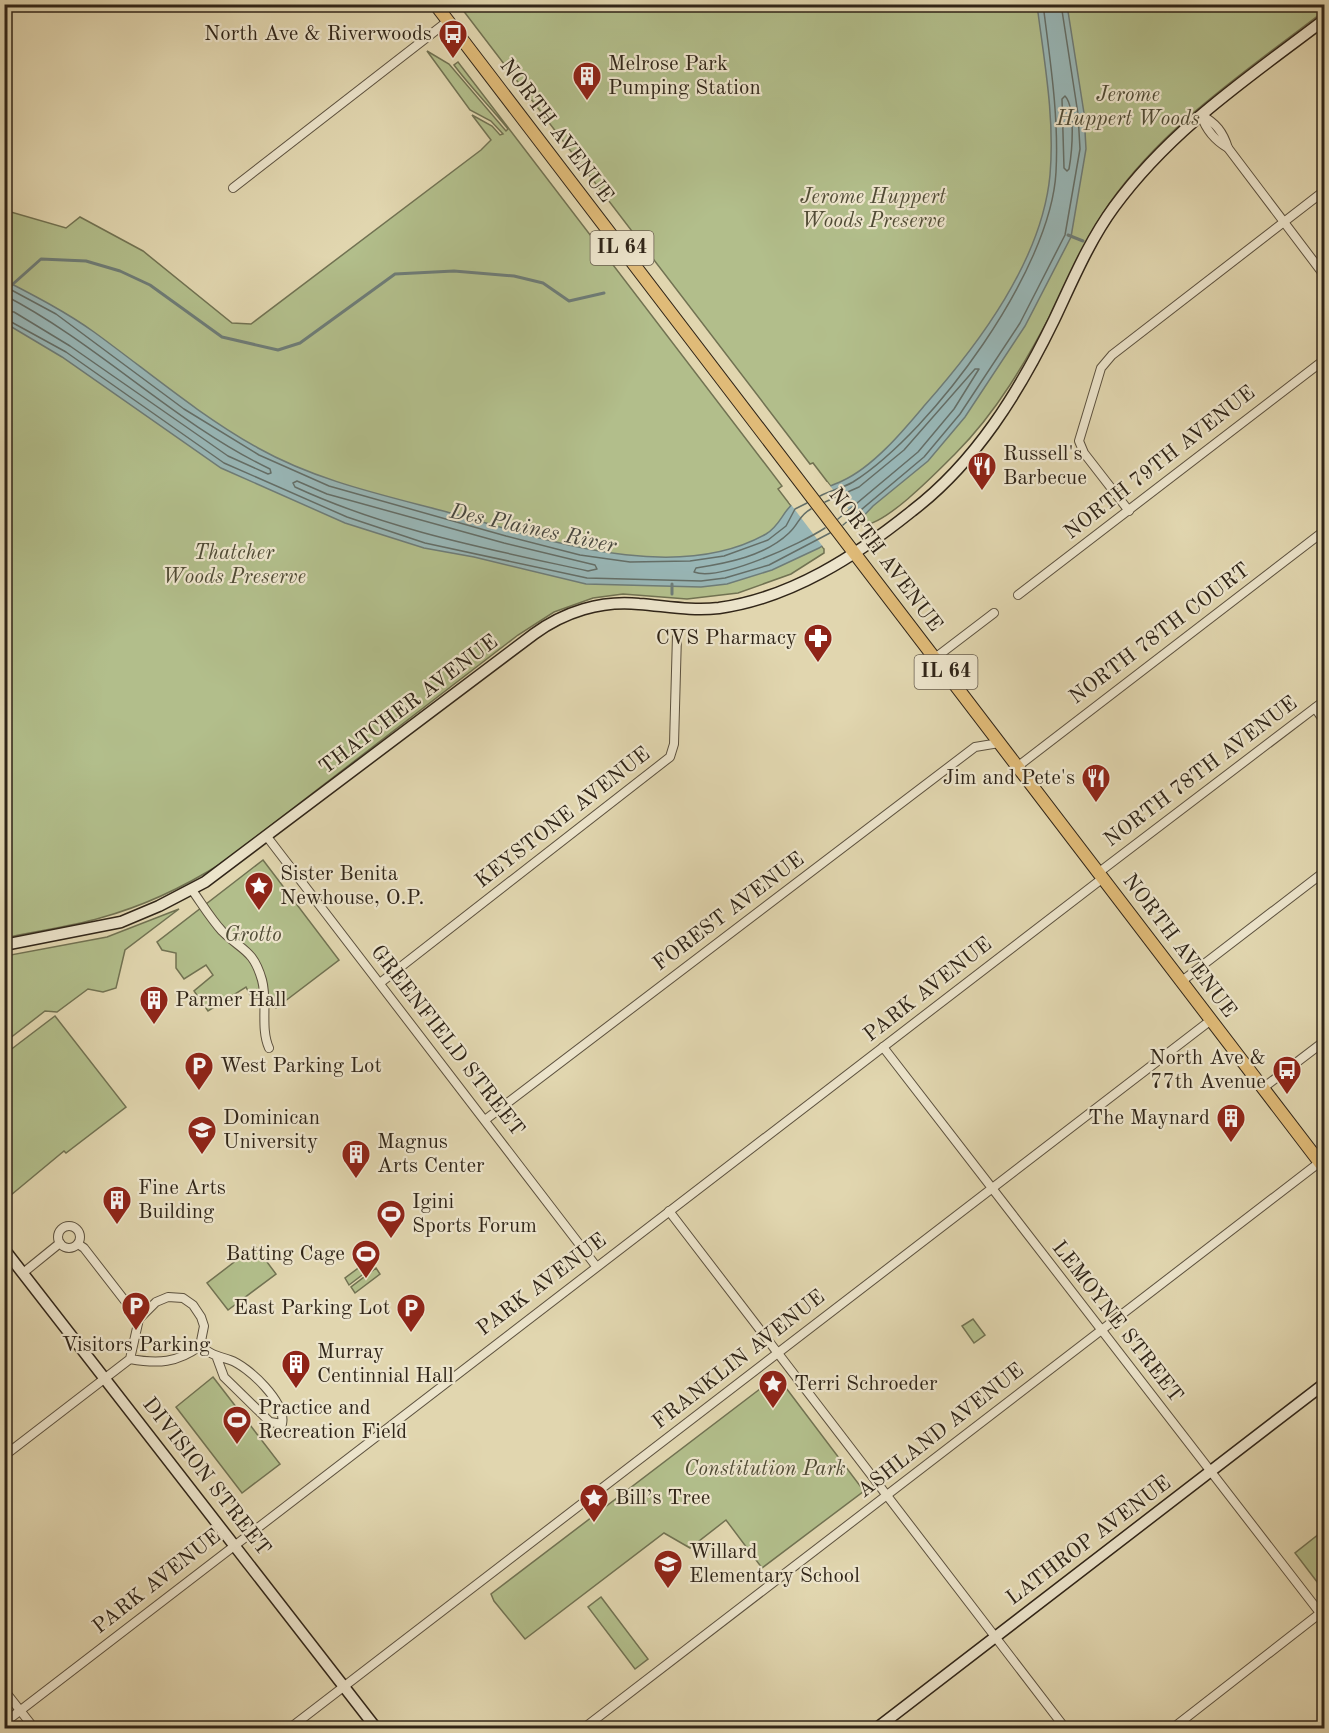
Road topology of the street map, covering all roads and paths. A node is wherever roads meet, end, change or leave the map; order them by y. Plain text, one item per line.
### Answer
1 (435, 4) edge
2 (1324, 20) edge
3 (448, 21) junction
4 (1201, 115) junction
5 (233, 188) dead end
6 (1324, 191) edge
7 (1284, 222) junction
8 (1324, 275) edge
9 (1324, 360) edge
10 (1129, 511) junction
11 (1324, 531) edge
12 (855, 552) junction
13 (1018, 595) dead end
14 (994, 613) dead end
15 (676, 634) dead end
16 (935, 658) junction
17 (1324, 701) edge
18 (1315, 708) junction
19 (1324, 722) edge
20 (999, 743) junction
21 (1017, 766) junction
22 (268, 838) junction
23 (1324, 872) edge
24 (1101, 875) junction
25 (192, 890) junction
26 (4, 945) edge
27 (1182, 981) junction
28 (380, 983) junction
29 (1211, 1020) junction
30 (1322, 1043) dead end
31 (883, 1047) junction
32 (269, 1048) dead end
33 (1263, 1088) junction
34 (485, 1120) junction
35 (1322, 1165) edge
36 (992, 1188) junction
37 (669, 1211) junction
38 (60, 1243) junction
39 (78, 1244) junction
40 (4, 1249) edge
41 (596, 1266) junction
42 (22, 1273) junction
43 (139, 1319) junction
44 (1101, 1330) junction
45 (200, 1346) junction
46 (777, 1353) junction
47 (217, 1358) junction
48 (130, 1359) junction
49 (105, 1379) junction
50 (1324, 1384) edge
51 (4, 1456) edge
52 (1211, 1472) junction
53 (887, 1495) junction
54 (234, 1544) junction
55 (1323, 1614) edge
56 (995, 1637) junction
57 (344, 1686) junction
58 (4, 1690) edge
59 (20, 1710) junction
60 (4, 1723) edge
61 (34, 1728) edge
62 (290, 1728) edge
63 (376, 1728) edge
64 (584, 1728) edge
65 (877, 1728) edge
66 (1065, 1728) edge
67 (1173, 1728) edge

1 - 3 main road, NORTH AVENUE / IL 64
2 - 4 street, THATCHER AVENUE
3 - 5 street
3 - 12 main road, NORTH AVENUE / IL 64
4 - 7 street
4 - 12 street, THATCHER AVENUE
6 - 7 street
7 - 8 street
7 - 10 street
9 - 10 street, NORTH 79TH AVENUE
10 - 13 street, NORTH 79TH AVENUE
11 - 21 street, NORTH 78TH COURT
12 - 16 main road, NORTH AVENUE / IL 64
12 - 22 street, THATCHER AVENUE
14 - 16 street
15 - 28 street, KEYSTONE AVENUE
16 - 20 main road, NORTH AVENUE / IL 64
17 - 18 street, NORTH 78TH AVENUE
18 - 19 street
18 - 24 street, NORTH 78TH AVENUE
20 - 21 main road, NORTH AVENUE / IL 64
20 - 34 street, FOREST AVENUE
21 - 24 main road, NORTH AVENUE / IL 64
22 - 25 street, THATCHER AVENUE
22 - 28 street, GREENFIELD STREET
23 - 27 street
24 - 27 main road, NORTH AVENUE / IL 64
24 - 31 street, PARK AVENUE
25 - 26 street, THATCHER AVENUE
25 - 32 street
27 - 29 main road, NORTH AVENUE / IL 64
28 - 34 street, GREENFIELD STREET
29 - 33 main road, NORTH AVENUE / IL 64
29 - 36 street, FRANKLIN AVENUE
30 - 33 street
31 - 36 street, LEMOYNE STREET
31 - 37 street, PARK AVENUE
33 - 35 main road, NORTH AVENUE / IL 64
34 - 41 street, GREENFIELD STREET
35 - 44 street, ASHLAND AVENUE
36 - 44 street, LEMOYNE STREET
36 - 46 street, FRANKLIN AVENUE
37 - 41 street, PARK AVENUE
37 - 46 street
38 - 39 street
38 - 39 street
38 - 42 street
39 - 43 street
40 - 42 street, DIVISION STREET
41 - 54 street, PARK AVENUE
42 - 49 street, DIVISION STREET
43 - 45 street
43 - 48 street
44 - 52 street, LEMOYNE STREET
44 - 53 street, ASHLAND AVENUE
45 - 47 street
45 - 48 street
46 - 53 street
46 - 57 street, FRANKLIN AVENUE
47 - 47 street
48 - 49 street
49 - 51 street
49 - 54 street, DIVISION STREET
50 - 52 street, LATHROP AVENUE
52 - 55 street, LEMOYNE STREET
52 - 56 street, LATHROP AVENUE
53 - 56 street
53 - 64 street, ASHLAND AVENUE
54 - 57 street, DIVISION STREET
54 - 59 street, PARK AVENUE
55 - 67 street
56 - 65 street, LATHROP AVENUE
56 - 66 street
57 - 62 street, FRANKLIN AVENUE
57 - 63 street, DIVISION STREET
58 - 59 street
59 - 60 street, PARK AVENUE
59 - 61 street

